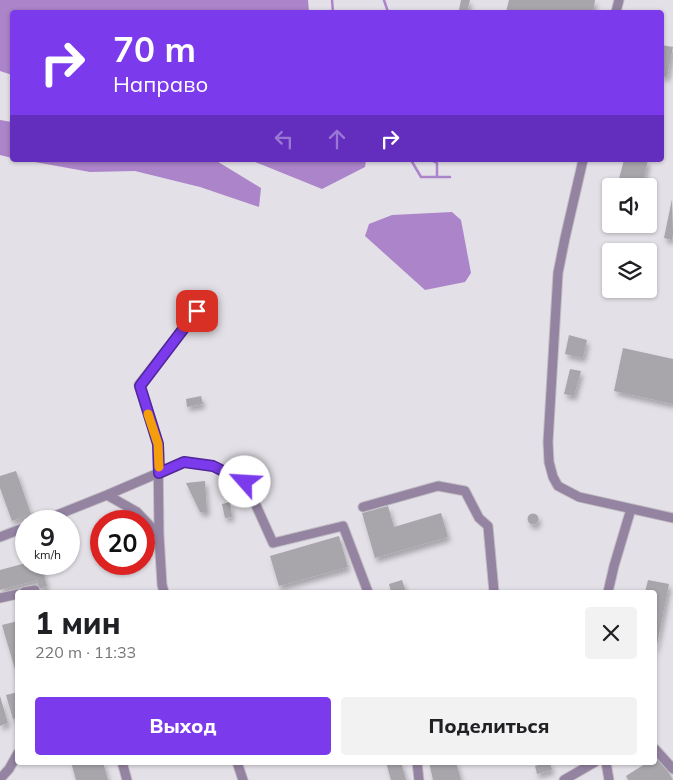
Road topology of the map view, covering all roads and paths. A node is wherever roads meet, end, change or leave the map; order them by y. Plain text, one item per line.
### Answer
1 (583, 162) edge
2 (197, 311) dead end
3 (159, 473) junction
4 (107, 496) junction
5 (362, 506) dead end
6 (631, 509) junction
7 (71, 510) edge
8 (673, 518) edge
9 (15, 531) edge
10 (159, 535) junction
11 (0, 537) edge
12 (163, 590) edge
13 (367, 590) edge
14 (494, 590) edge
15 (608, 590) edge
16 (15, 595) edge
17 (0, 598) edge
18 (657, 751) edge
19 (15, 758) edge
20 (123, 765) edge
21 (239, 765) edge
22 (417, 765) edge
23 (590, 765) edge
24 (607, 765) edge
25 (673, 769) edge
26 (0, 780) edge
27 (127, 780) edge
28 (243, 780) edge
29 (419, 780) edge
30 (564, 780) edge
31 (610, 780) edge

1 - 6 lane
2 - 3 lane
3 - 4 lane
3 - 10 lane
3 - 13 lane
4 - 7 lane
4 - 10 lane
5 - 14 lane
6 - 8 lane
6 - 15 lane
9 - 11 lane
10 - 12 lane
16 - 17 lane
18 - 25 lane
19 - 26 lane
20 - 27 lane
21 - 28 lane
22 - 29 lane
23 - 30 lane
24 - 31 lane

